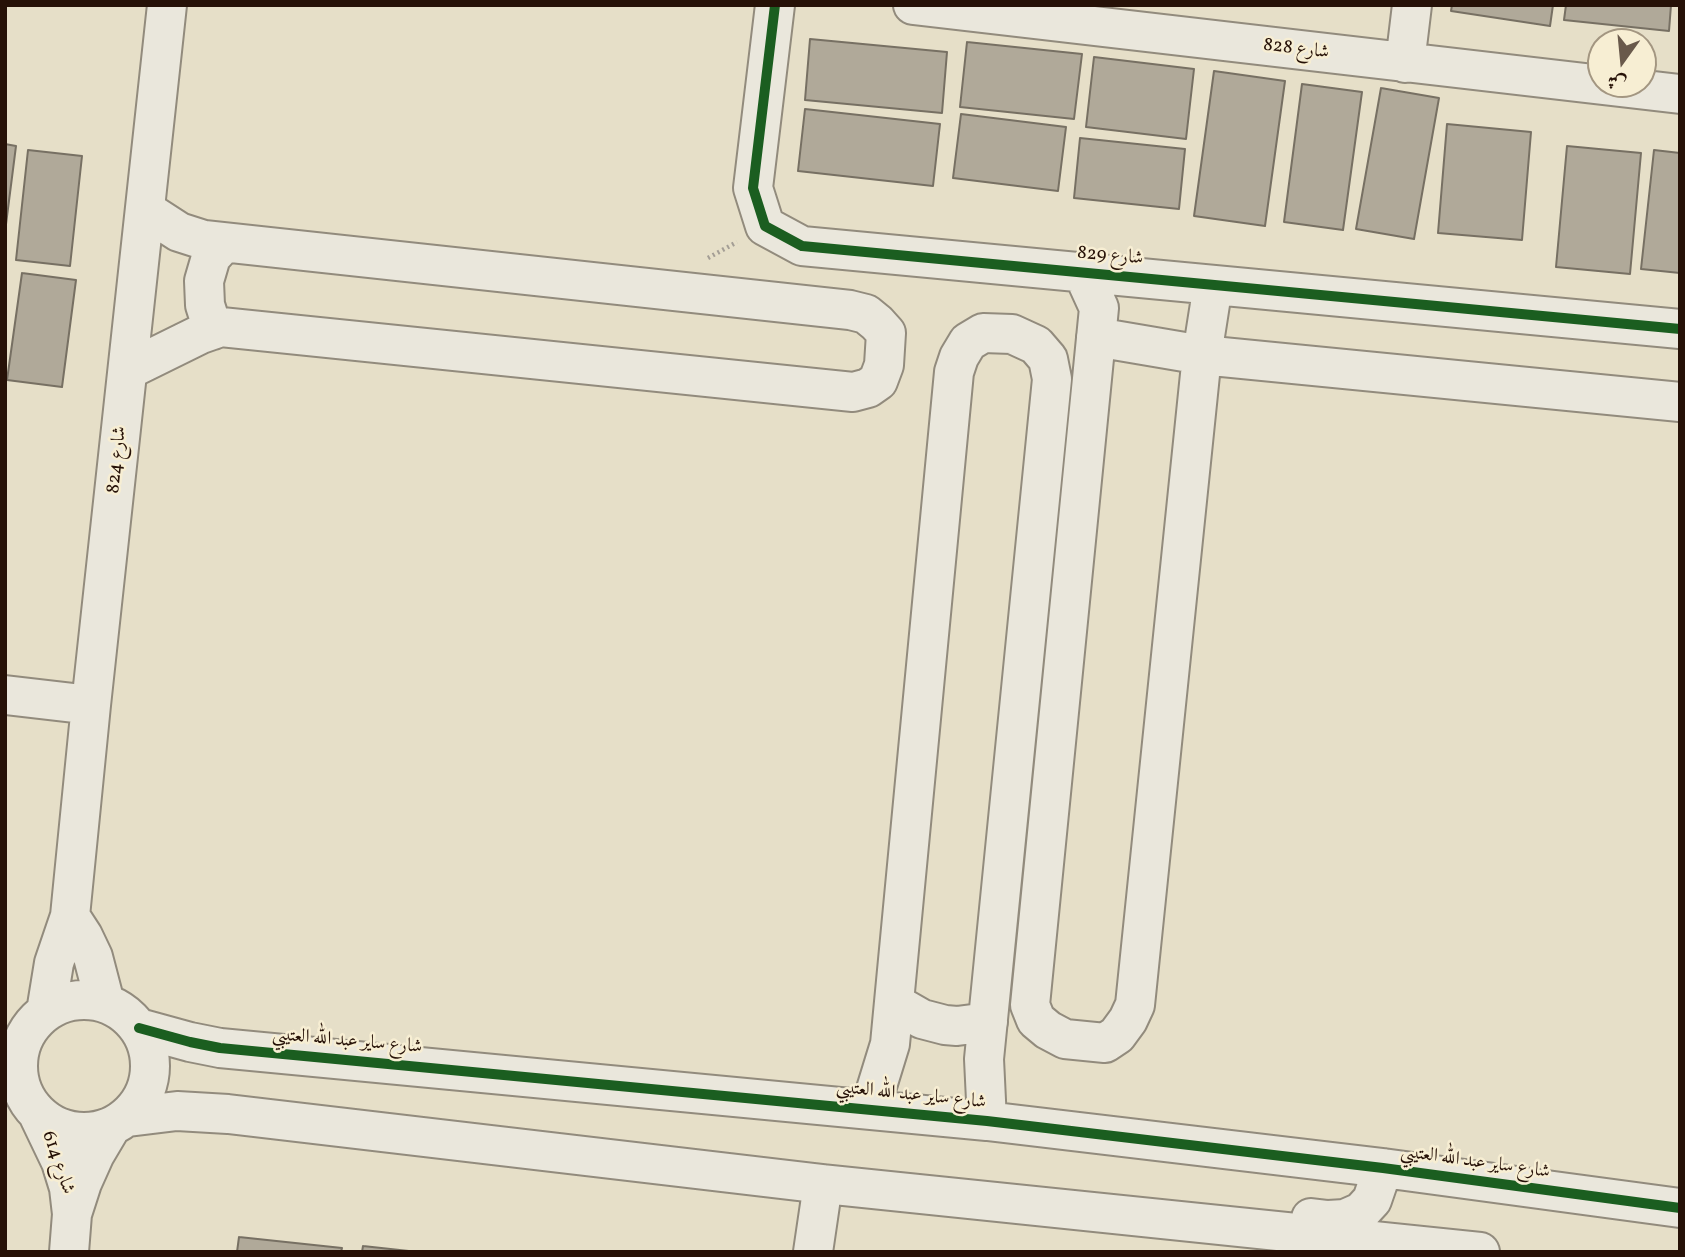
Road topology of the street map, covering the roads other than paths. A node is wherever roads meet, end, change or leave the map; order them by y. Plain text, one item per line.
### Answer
1 (167, 5) edge
2 (775, 5) edge
3 (913, 5) edge
4 (1412, 5) edge
5 (1095, 16) edge
6 (1405, 63) junction
7 (1680, 94) edge
8 (145, 210) junction
9 (224, 243) junction
10 (1083, 272) junction
11 (1213, 285) junction
12 (1680, 329) edge
13 (213, 330) junction
14 (1096, 337) junction
15 (1202, 355) junction
16 (128, 370) junction
17 (1680, 402) edge
18 (5, 695) edge
19 (91, 705) junction
20 (71, 916) junction
21 (105, 1003) junction
22 (894, 1003) junction
23 (28, 1019) edge
24 (988, 1021) junction
25 (139, 1028) junction
26 (21, 1092) edge
27 (870, 1109) junction
28 (987, 1121) junction
29 (119, 1122) junction
30 (1383, 1168) junction
31 (823, 1184) junction
32 (1679, 1208) edge
33 (72, 1214) junction
34 (1143, 1217) junction
35 (69, 1252) edge
36 (813, 1252) edge
37 (1479, 1252) edge

1 - 8 street, شارع 824
2 - 10 street, شارع 829
3 - 5 street, شارع 828
4 - 6 street
5 - 6 street, شارع 828
6 - 7 street, شارع 828
8 - 9 street
8 - 16 street, شارع 824
9 - 13 street
9 - 13 street
10 - 11 street, شارع 829
10 - 14 street
11 - 12 street, شارع 829
11 - 15 street
13 - 16 street
14 - 15 street
14 - 15 street
15 - 17 street
16 - 19 street, شارع 824
18 - 19 street
19 - 20 street, شارع 824
20 - 21 street
20 - 23 street, شارع 824
21 - 23 street
21 - 25 street
22 - 24 street
22 - 24 street
22 - 27 street
23 - 26 street
24 - 28 street
25 - 27 street, شارع ساير عبد الله العتيبي
25 - 29 street
26 - 29 street
26 - 33 street, شارع 614
27 - 28 street, شارع ساير عبد الله العتيبي
28 - 30 street, شارع ساير عبد الله العتيبي
29 - 31 street
29 - 33 street, شارع 614
30 - 32 street, شارع ساير عبد الله العتيبي
30 - 34 street
31 - 34 street
31 - 36 street
33 - 35 street, شارع 614
34 - 37 street

